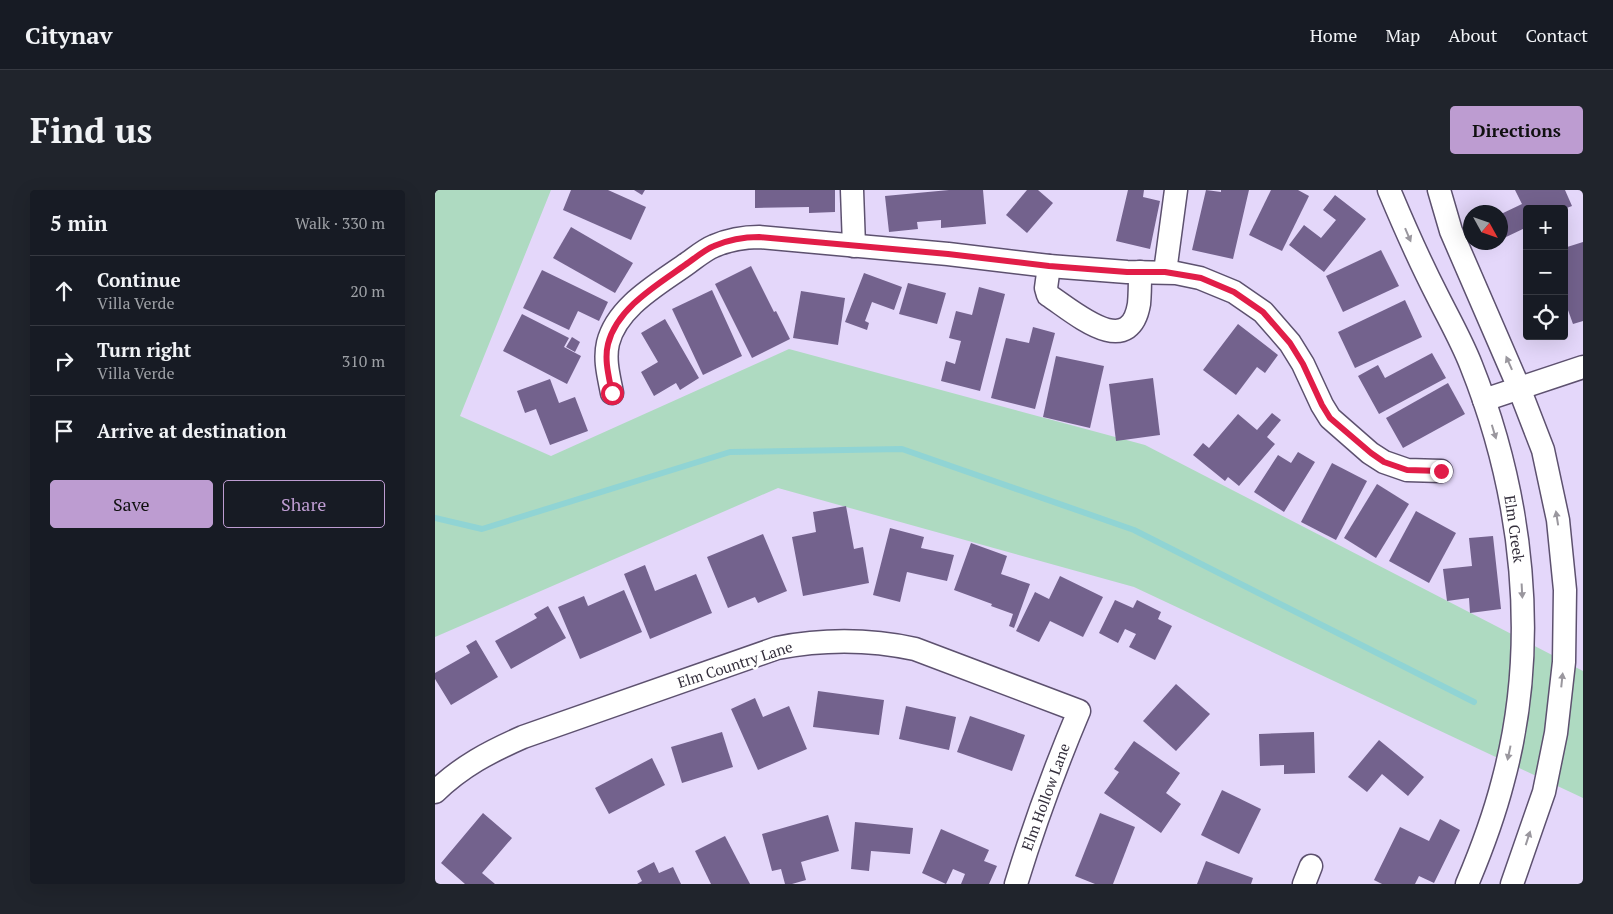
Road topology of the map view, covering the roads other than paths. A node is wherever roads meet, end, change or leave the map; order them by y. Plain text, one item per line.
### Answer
1 (852, 190) edge
2 (1176, 190) edge
3 (1389, 190) edge
4 (1439, 190) edge
5 (854, 246) junction
6 (1049, 266) junction
7 (1140, 272) junction
8 (1165, 272) junction
9 (1583, 367) edge
10 (1519, 388) junction
11 (612, 393) dead end
12 (1484, 400) junction
13 (1441, 471) dead end
14 (1079, 711) joint
15 (435, 792) edge
16 (1016, 884) edge
17 (1467, 884) edge
18 (1512, 884) edge

1 - 5 street
2 - 8 street
3 -> 12 street, Elm Creek
10 -> 4 street
5 - 6 street
5 - 11 street
6 - 7 street
6 - 7 street
7 - 8 street
8 - 13 street
9 - 10 street
10 - 12 street
18 -> 10 street
12 -> 17 street, Elm Creek
14 - 15 street, Elm Country Lane
14 - 16 street, Elm Hollow Lane

